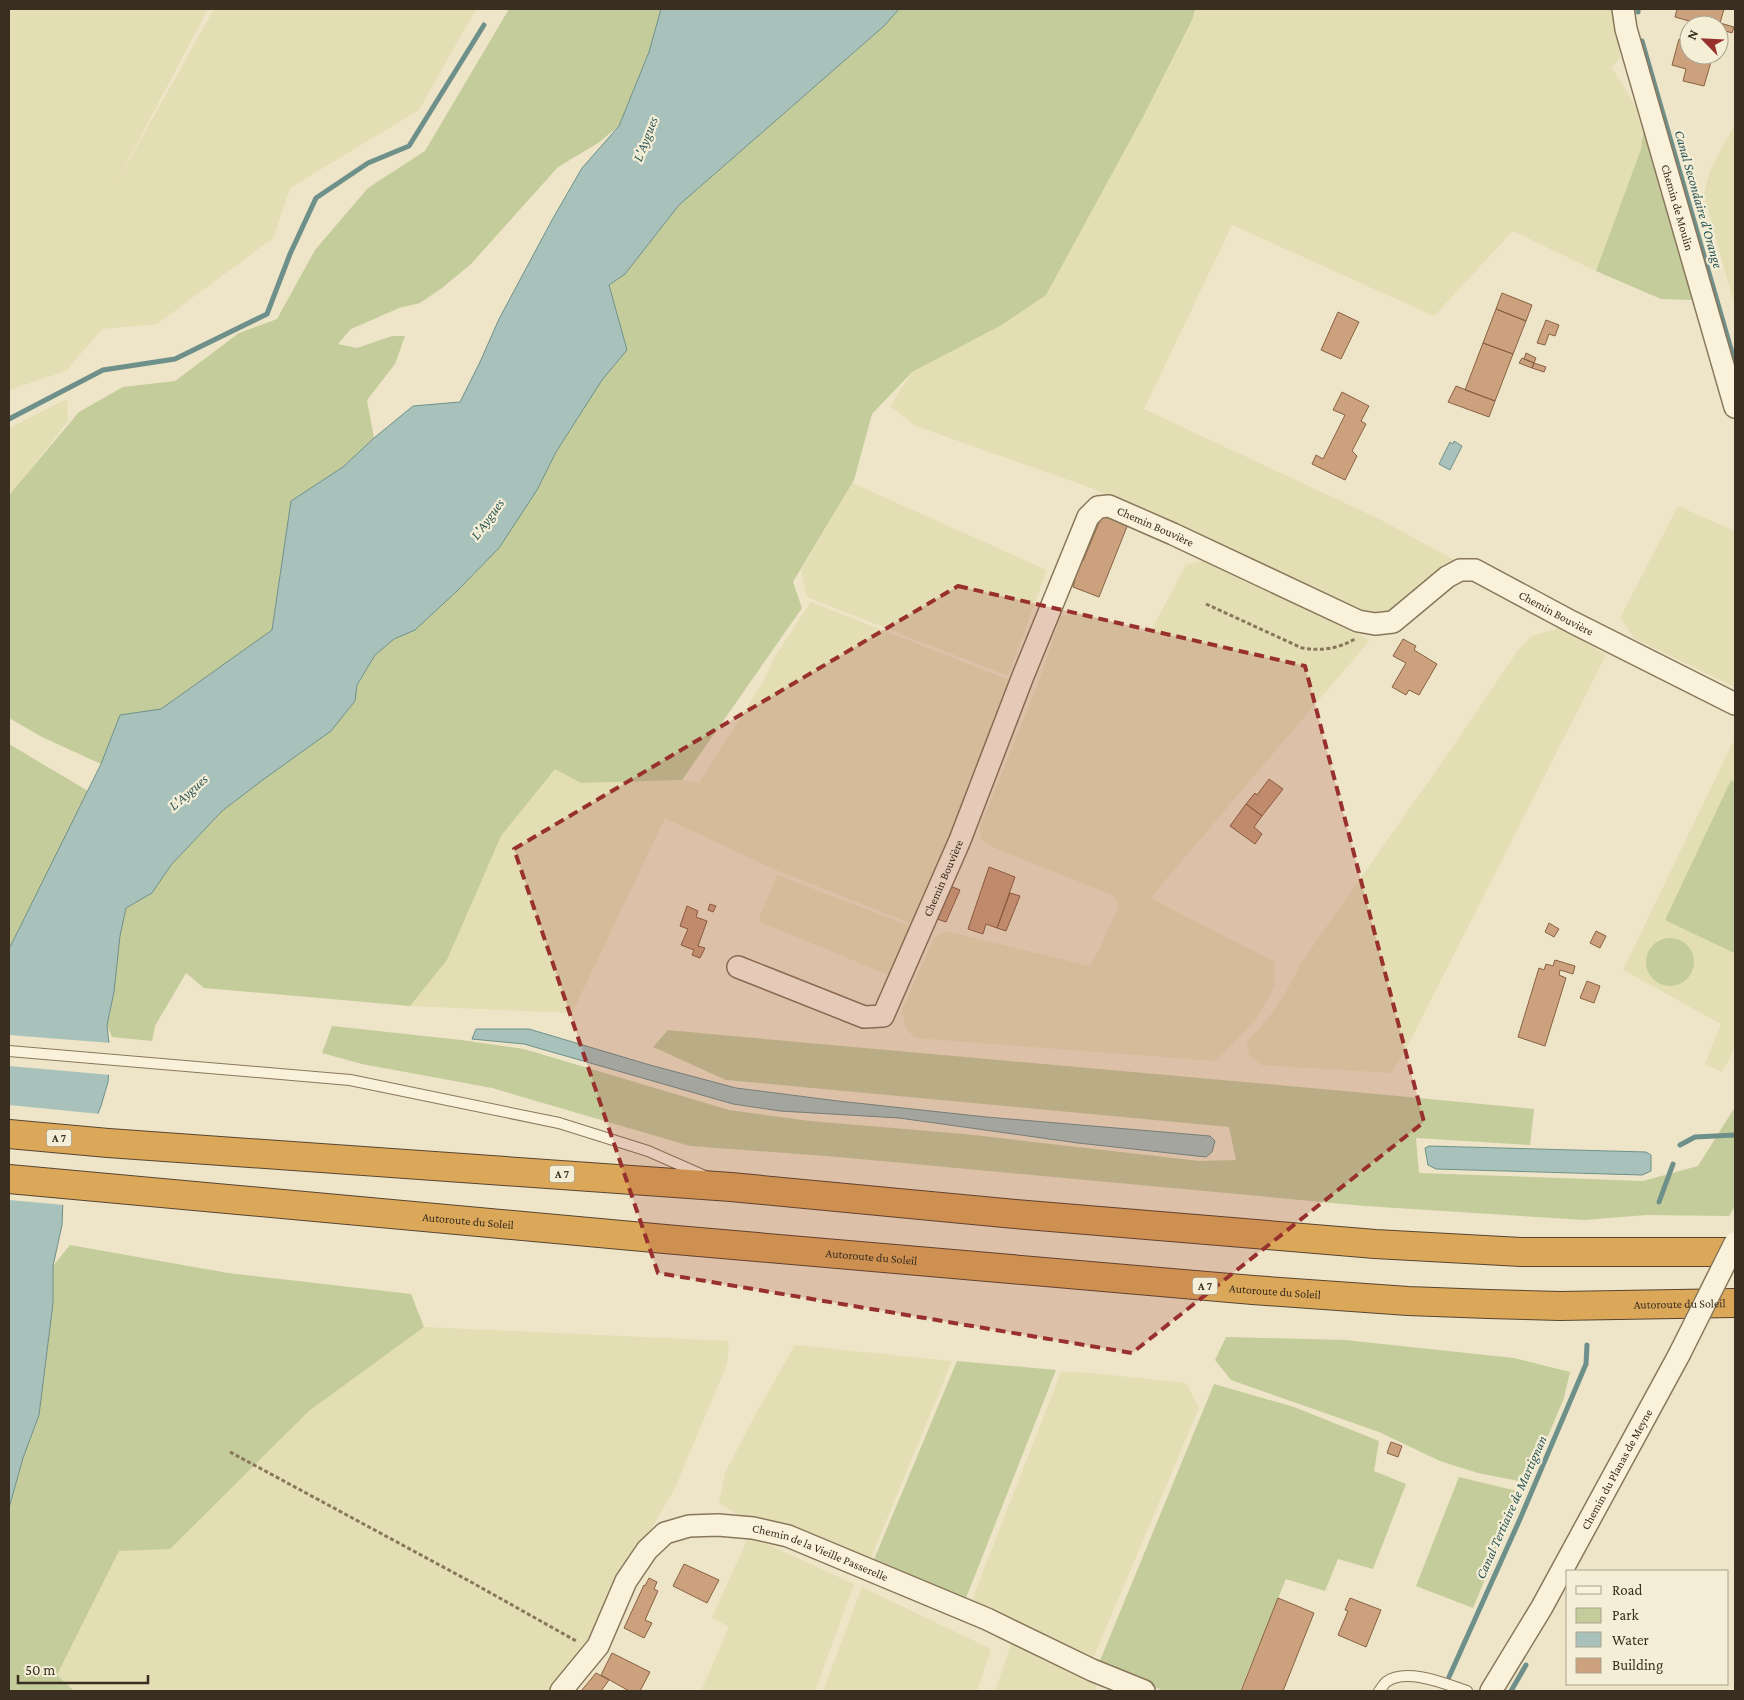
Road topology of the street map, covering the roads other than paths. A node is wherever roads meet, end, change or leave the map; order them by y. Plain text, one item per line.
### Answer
1 (1623, 9) edge
2 (1735, 407) edge
3 (1735, 704) edge
4 (738, 967) dead end
5 (9, 1051) edge
6 (9, 1134) edge
7 (9, 1179) edge
8 (731, 1186) junction
9 (1735, 1243) edge
10 (1735, 1252) edge
11 (1735, 1304) edge
12 (561, 1691) edge
13 (1144, 1691) edge
14 (1380, 1691) edge
15 (1467, 1691) edge
16 (1491, 1691) edge

1 - 2 street, Chemin de Moulin
3 - 4 street, Chemin Bouvière
5 - 8 lane
6 - 8 highway, A 7
7 - 11 highway, Autoroute du Soleil / A 7
8 - 10 highway, A 7
9 - 16 street, Chemin du Planas de Meyne, bridge
12 - 13 street, Chemin de la Vieille Passerelle
14 - 15 lane

